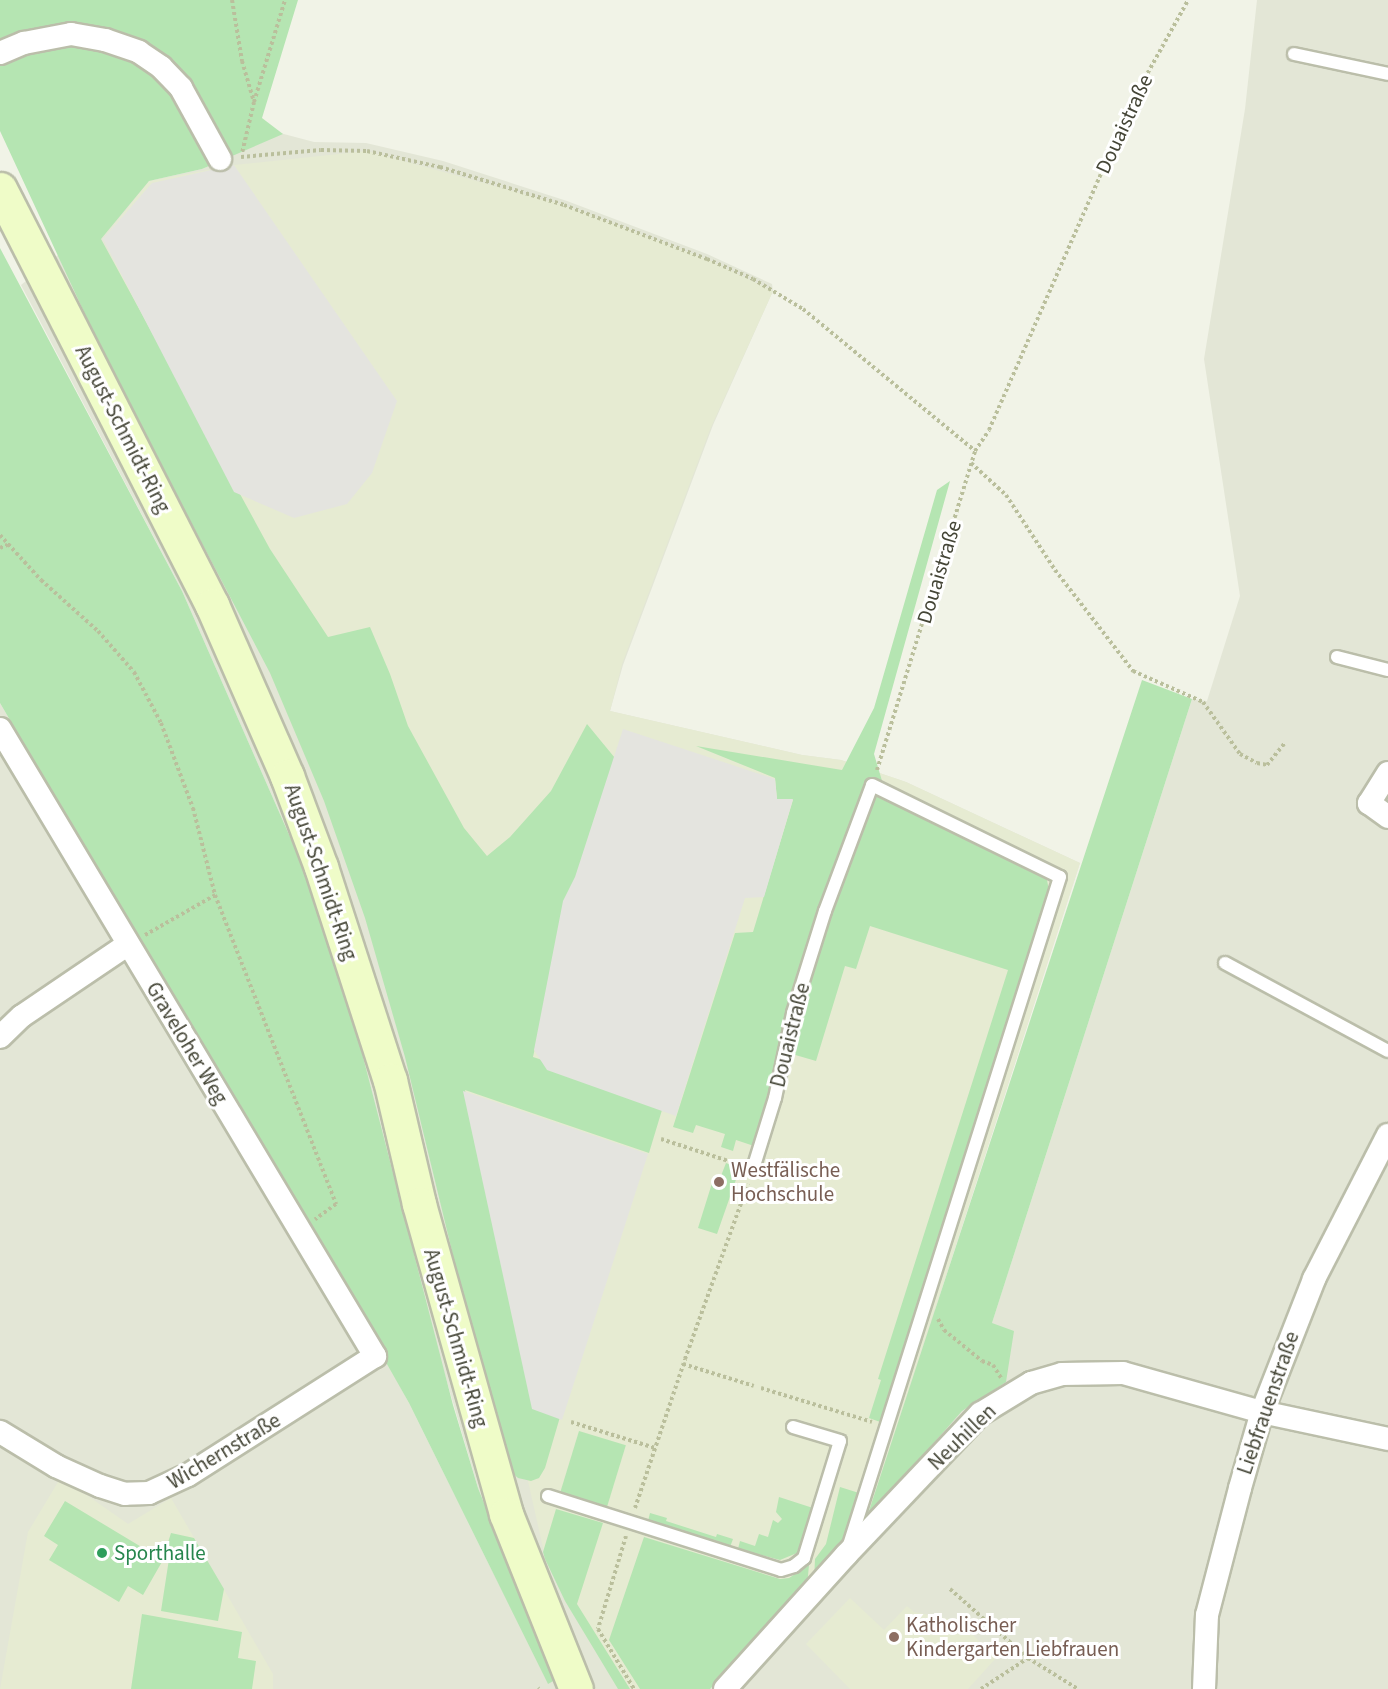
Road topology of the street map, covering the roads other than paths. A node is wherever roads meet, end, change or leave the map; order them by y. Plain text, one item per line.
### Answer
1 (0, 52) edge
2 (1294, 54) dead end
3 (1388, 74) edge
4 (220, 159) road end
5 (0, 189) edge
6 (1336, 657) dead end
7 (1388, 670) edge
8 (0, 729) edge
9 (1388, 773) edge
10 (1388, 817) edge
11 (127, 945) junction
12 (1225, 963) dead end
13 (0, 1037) edge
14 (1388, 1051) edge
15 (1388, 1135) edge
16 (753, 1169) road end
17 (375, 1356) joint
18 (1262, 1412) junction
19 (794, 1426) dead end
20 (0, 1432) edge
21 (1388, 1439) edge
22 (548, 1496) dead end
23 (846, 1555) junction
24 (538, 1595) junction
25 (576, 1689) edge
26 (600, 1689) edge
27 (725, 1689) edge
28 (1204, 1689) edge

1 - 4 street
2 - 3 lane
5 - 24 main road, August-Schmidt-Ring
6 - 7 lane
8 - 11 street, Graveloher Weg
9 - 10 street
11 - 13 street
11 - 17 street, Graveloher Weg
12 - 14 lane
15 - 18 street, Liebfrauenstraße
16 - 23 lane, Douaistraße
17 - 20 street, Wichernstraße
18 - 21 street, Neuhillen
18 - 23 street, Neuhillen
18 - 28 street, Liebfrauenstraße
19 - 22 lane
23 - 27 street, Neuhillen
24 - 25 main road, August-Schmidt-Ring
24 - 26 main road, August-Schmidt-Ring

